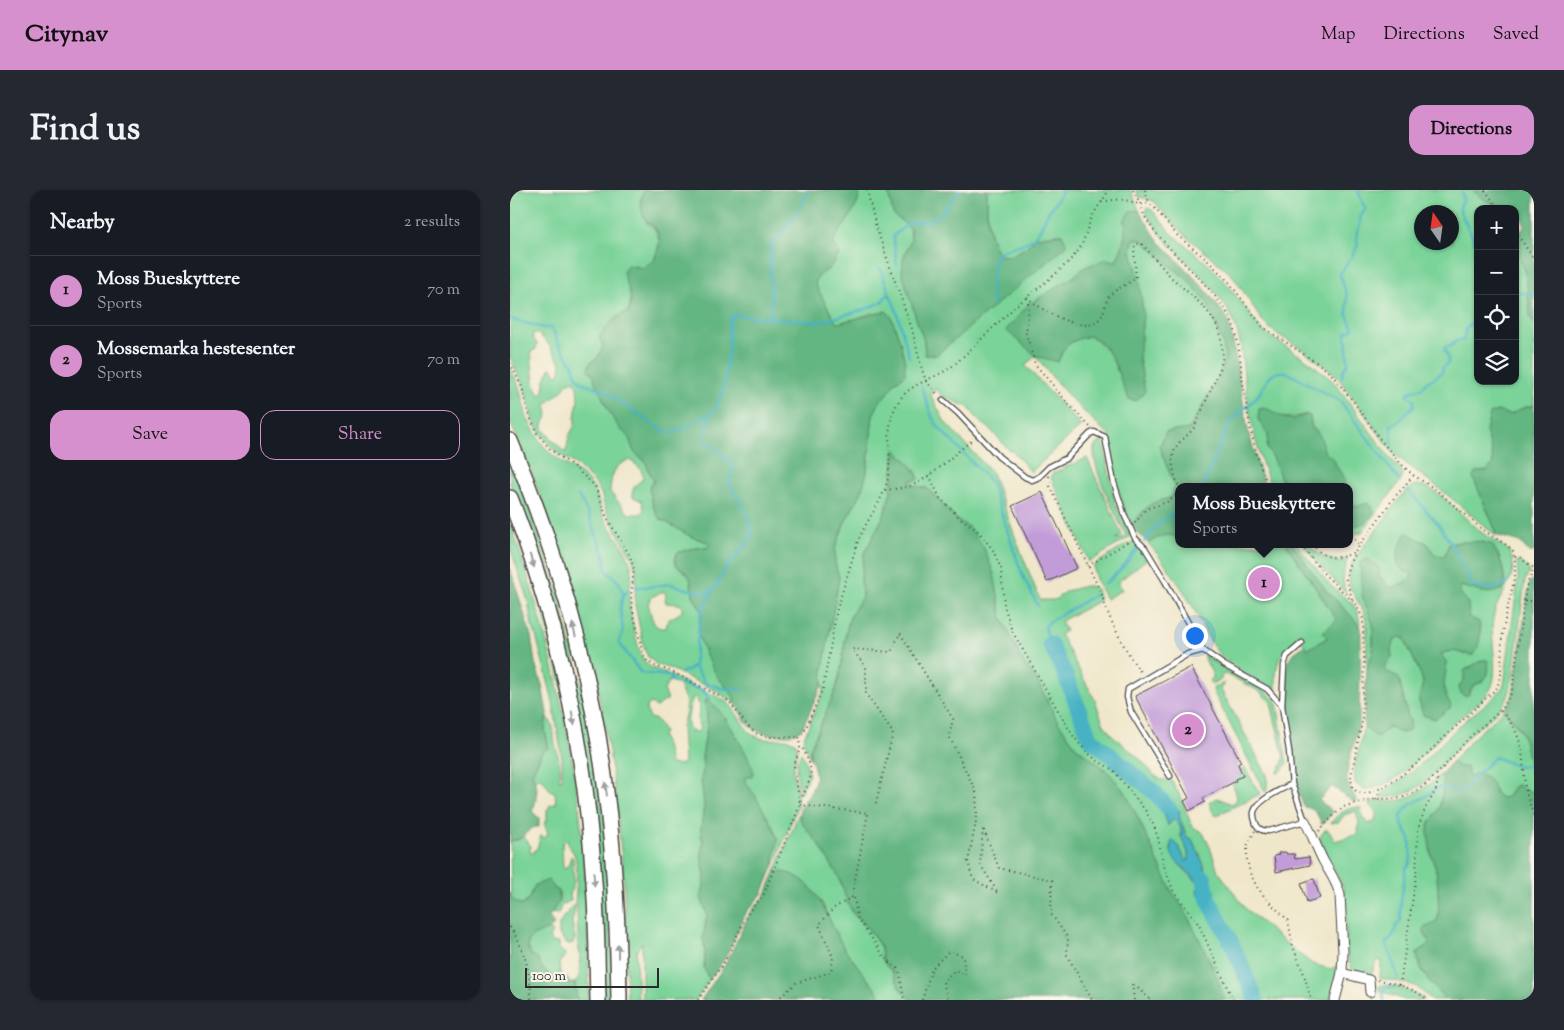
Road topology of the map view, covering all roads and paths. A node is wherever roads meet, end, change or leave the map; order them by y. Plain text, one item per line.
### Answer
1 (867, 190) edge
2 (1109, 190) edge
3 (1133, 190) edge
4 (1145, 190) edge
5 (1485, 190) edge
6 (1101, 203) junction
7 (1149, 203) junction
8 (1141, 205) junction
9 (1497, 205) edge
10 (1519, 237) edge
11 (1534, 259) edge
12 (1027, 297) junction
13 (510, 363) edge
14 (926, 381) junction
15 (943, 400) joint
16 (1094, 432) junction
17 (979, 436) junction
18 (510, 442) edge
19 (1049, 467) junction
20 (929, 475) junction
21 (1413, 475) junction
22 (1178, 483) edge
23 (1268, 483) edge
24 (885, 490) junction
25 (1175, 496) edge
26 (510, 498) edge
27 (1131, 529) junction
28 (1353, 537) edge
29 (1135, 538) junction
30 (1359, 545) junction
31 (1303, 548) edge
32 (1315, 548) edge
33 (1355, 552) junction
34 (1514, 557) junction
35 (1088, 566) junction
36 (1534, 568) edge
37 (1352, 599) junction
38 (1526, 601) junction
39 (1534, 601) edge
40 (1302, 643) dead end
41 (1202, 650) junction
42 (1145, 679) junction
43 (1282, 706) junction
44 (1501, 711) junction
45 (799, 738) junction
46 (800, 744) junction
47 (1170, 776) dead end
48 (1435, 777) junction
49 (1292, 784) junction
50 (1378, 790) junction
51 (1376, 799) junction
52 (800, 801) junction
53 (876, 803) dead end
54 (800, 805) junction
55 (1534, 817) edge
56 (1305, 821) junction
57 (1258, 827) junction
58 (1313, 837) junction
59 (854, 896) junction
60 (510, 927) edge
61 (1342, 974) junction
62 (1369, 980) junction
63 (1400, 985) junction
64 (1370, 992) dead end
65 (531, 1000) edge
66 (598, 1000) edge
67 (619, 1000) edge
68 (698, 1000) edge
69 (777, 1000) edge
70 (904, 1000) edge
71 (922, 1000) edge
72 (948, 1000) edge
73 (1092, 1000) edge
74 (1134, 1000) edge
75 (1151, 1000) edge
76 (1233, 1000) edge
77 (1311, 1000) edge
78 (1335, 1000) edge
79 (1428, 1000) edge

1 - 14 path
2 - 6 path
3 - 8 path
4 - 7 path
5 - 9 path
6 - 8 path
6 - 12 path
7 - 8 path
7 - 21 path
8 - 23 path
10 - 11 path
12 - 14 path
12 - 16 path
12 - 22 path
13 - 45 path
14 - 15 path
14 - 24 path
15 - 17 lane
16 - 19 lane
16 - 27 lane
17 - 19 lane
17 - 20 path
67 -> 18 highway
19 - 35 path
20 - 24 path
20 - 76 path
21 - 30 path
21 - 34 path
24 - 45 path
25 - 27 path
26 -> 66 highway
27 - 29 lane
28 - 30 path
29 - 35 path
29 - 41 lane
30 - 33 path
31 - 37 path
32 - 33 path
33 - 37 path
34 - 36 path
34 - 50 path
35 - 42 path
36 - 38 path
37 - 50 path
38 - 39 path
38 - 44 path
40 - 43 lane
41 - 42 lane
41 - 43 lane
42 - 47 lane
43 - 49 lane
44 - 48 path
44 - 55 path
45 - 46 path
46 - 52 path
46 - 52 path
48 - 51 path
48 - 63 path
49 - 56 lane
49 - 57 lane
50 - 51 path
51 - 58 path
52 - 54 path
53 - 73 path
54 - 59 path
54 - 68 path
56 - 57 lane
56 - 58 street
57 - 77 path
58 - 61 street
59 - 69 path
59 - 70 path
60 - 65 path
61 - 62 street
61 - 78 street
62 - 63 path
62 - 64 street
63 - 79 path
71 - 72 path
74 - 75 path

